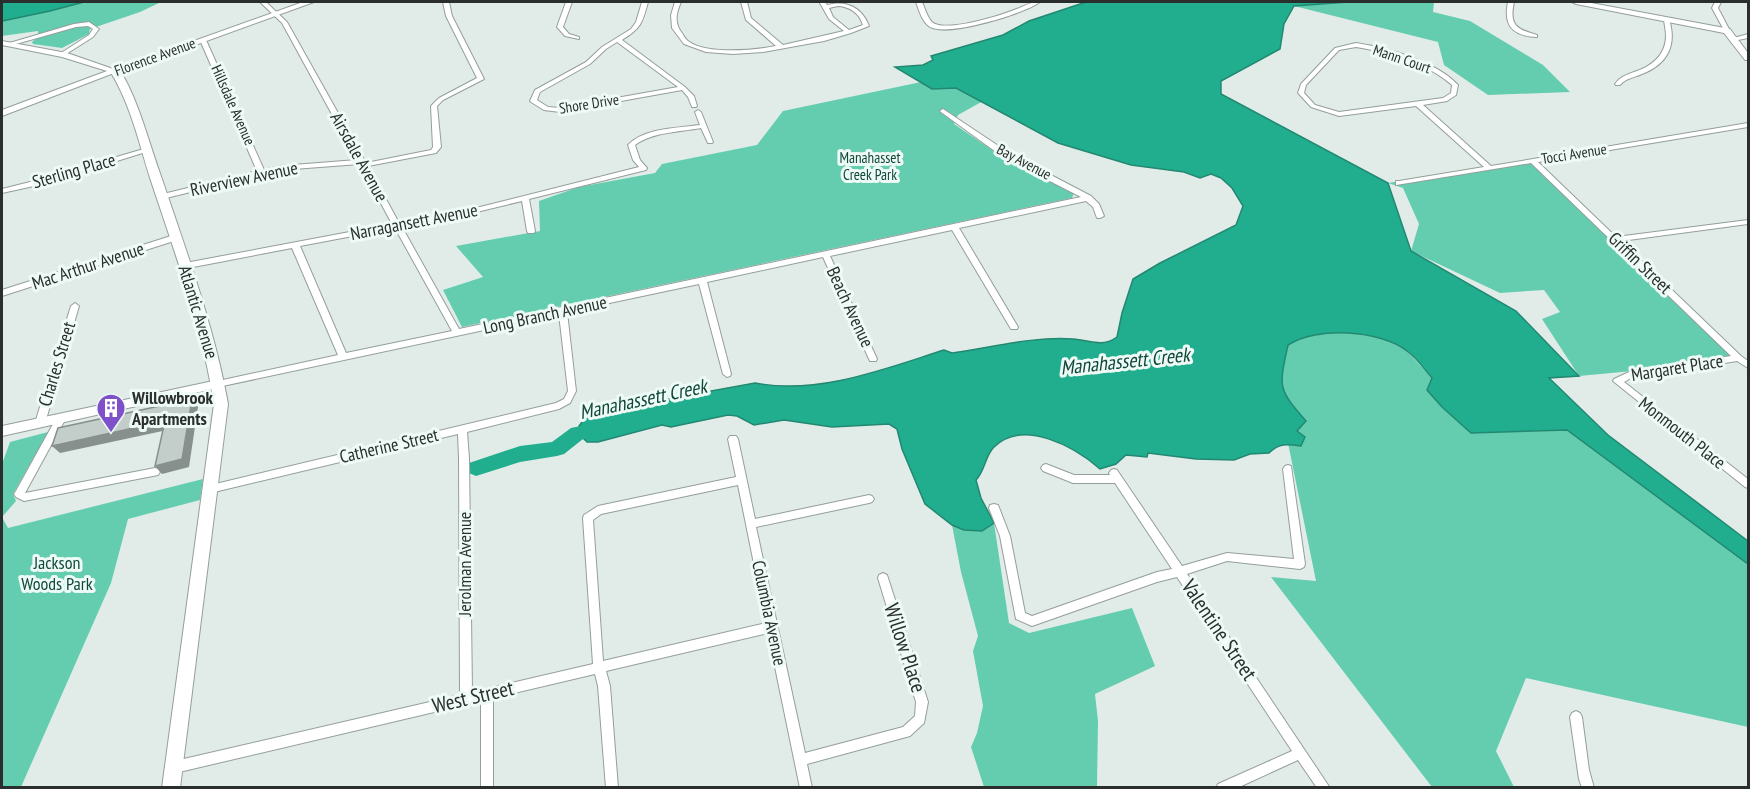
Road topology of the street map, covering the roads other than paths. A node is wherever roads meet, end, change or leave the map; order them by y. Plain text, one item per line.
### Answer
1 (263, 2) edge
2 (310, 2) edge
3 (446, 2) edge
4 (569, 2) edge
5 (645, 2) edge
6 (678, 2) edge
7 (744, 2) edge
8 (919, 2) edge
9 (1037, 2) edge
10 (1511, 2) edge
11 (1576, 2) edge
12 (1718, 2) edge
13 (823, 4) edge
14 (277, 13) junction
15 (1666, 19) junction
16 (1727, 31) junction
17 (847, 32) junction
18 (1535, 36) dead end
19 (1749, 36) edge
20 (578, 38) dead end
21 (1733, 39) junction
22 (203, 40) junction
23 (618, 40) junction
24 (5, 43) edge
25 (782, 47) junction
26 (62, 55) junction
27 (1749, 58) edge
28 (99, 64) junction
29 (115, 71) junction
30 (89, 80) junction
31 (1618, 84) dead end
32 (683, 88) junction
33 (1418, 104) junction
34 (943, 111) dead end
35 (2, 113) edge
36 (1749, 125) edge
37 (703, 126) junction
38 (710, 142) dead end
39 (147, 150) junction
40 (1532, 160) junction
41 (363, 164) junction
42 (1488, 167) junction
43 (261, 172) junction
44 (1399, 183) dead end
45 (2, 191) edge
46 (162, 197) junction
47 (525, 198) junction
48 (1088, 198) junction
49 (1100, 216) dead end
50 (1749, 222) edge
51 (397, 225) junction
52 (954, 227) junction
53 (531, 231) dead end
54 (174, 238) junction
55 (1617, 240) junction
56 (295, 245) junction
57 (826, 255) junction
58 (183, 266) junction
59 (703, 282) junction
60 (2, 293) edge
61 (75, 306) dead end
62 (563, 312) junction
63 (1014, 327) dead end
64 (458, 333) junction
65 (343, 357) junction
66 (1738, 358) junction
67 (873, 359) dead end
68 (1749, 365) edge
69 (728, 374) dead end
70 (1617, 381) joint
71 (218, 384) junction
72 (61, 418) junction
73 (40, 423) junction
74 (462, 429) junction
75 (2, 431) edge
76 (733, 439) dead end
77 (1046, 468) dead end
78 (1288, 470) dead end
79 (155, 472) edge
80 (741, 480) junction
81 (1749, 484) edge
82 (210, 489) junction
83 (869, 499) dead end
84 (994, 508) dead end
85 (750, 524) junction
86 (1179, 572) junction
87 (883, 578) dead end
88 (772, 627) junction
89 (600, 668) junction
90 (487, 694) junction
91 (466, 699) junction
92 (1576, 717) dead end
93 (1301, 753) junction
94 (800, 760) junction
95 (175, 767) junction
96 (171, 788) edge
97 (487, 788) edge
98 (612, 788) edge
99 (806, 788) edge
100 (1222, 788) edge
101 (1324, 788) edge
102 (1588, 788) edge

1 - 14 street
2 - 14 main road, Florence Avenue
3 - 41 street, Riverview Avenue
4 - 20 street
5 - 23 street, Shore Drive
6 - 25 street
7 - 25 street
8 - 9 street
10 - 18 street
11 - 15 street
12 - 16 street
13 - 17 street
13 - 17 street
14 - 22 main road, Florence Avenue
14 - 41 street, Airsdale Avenue
15 - 16 street
15 - 31 street
16 - 21 street
17 - 25 street
19 - 21 street
21 - 27 street
22 - 29 main road, Florence Avenue
22 - 43 street, Hillsdale Avenue
23 - 32 street
23 - 32 street, Shore Drive
24 - 26 street
24 - 26 street
26 - 28 street
28 - 29 street
28 - 30 street
29 - 30 street, Florence Avenue
29 - 39 main road, Atlantic Avenue
30 - 35 street, Florence Avenue
32 - 37 street
33 - 33 street, Mann Court
33 - 42 street
34 - 48 street, Bay Avenue
36 - 40 street, Tocci Avenue
37 - 38 street
37 - 47 street, Narragansett Avenue
39 - 45 street, Sterling Place
39 - 46 main road, Atlantic Avenue
40 - 42 street, Tocci Avenue
40 - 55 street, Griffin Street
41 - 43 street, Riverview Avenue
41 - 51 street, Airsdale Avenue
42 - 44 street, Tocci Avenue
43 - 46 street, Riverview Avenue
46 - 54 main road, Atlantic Avenue
47 - 51 street, Narragansett Avenue
47 - 53 street
48 - 49 street, Bay Avenue
48 - 52 street, Long Branch Avenue
50 - 55 street
51 - 56 street, Narragansett Avenue
51 - 64 street, Airsdale Avenue
52 - 57 street, Long Branch Avenue
52 - 63 street
54 - 58 main road, Atlantic Avenue
54 - 60 street, Mac Arthur Avenue
55 - 66 street, Griffin Street
56 - 58 street, Narragansett Avenue
56 - 65 street
57 - 59 street, Long Branch Avenue
57 - 67 street, Beach Avenue
58 - 71 main road, Atlantic Avenue
59 - 62 street, Long Branch Avenue
59 - 69 street
61 - 73 street, Charles Street
62 - 64 street, Long Branch Avenue
62 - 74 street, Catherine Street
64 - 65 street, Long Branch Avenue
65 - 71 street, Long Branch Avenue
66 - 68 street, Griffin Street
66 - 70 street, Margaret Place
70 - 81 street, Monmouth Place
71 - 72 street, Long Branch Avenue
71 - 82 main road, Atlantic Avenue
72 - 73 street, Long Branch Avenue
72 - 79 street
73 - 75 street, Long Branch Avenue
74 - 82 street, Catherine Street
74 - 91 street, Jerolman Avenue
76 - 80 street, Columbia Avenue
77 - 86 street, Valentine Street
78 - 86 street
80 - 85 street, Columbia Avenue
80 - 89 street
82 - 95 main road, Atlantic Avenue
83 - 85 street
84 - 86 street
85 - 88 street, Columbia Avenue
86 - 93 street, Valentine Street
87 - 94 street, Willow Place
88 - 89 street, West Street
88 - 94 street, Columbia Avenue
89 - 90 street, West Street
89 - 98 street
90 - 91 street, West Street
90 - 97 street
91 - 95 street, West Street
92 - 102 street
93 - 100 street
93 - 101 street, Valentine Street
94 - 99 street, Columbia Avenue
95 - 96 main road, Atlantic Avenue

